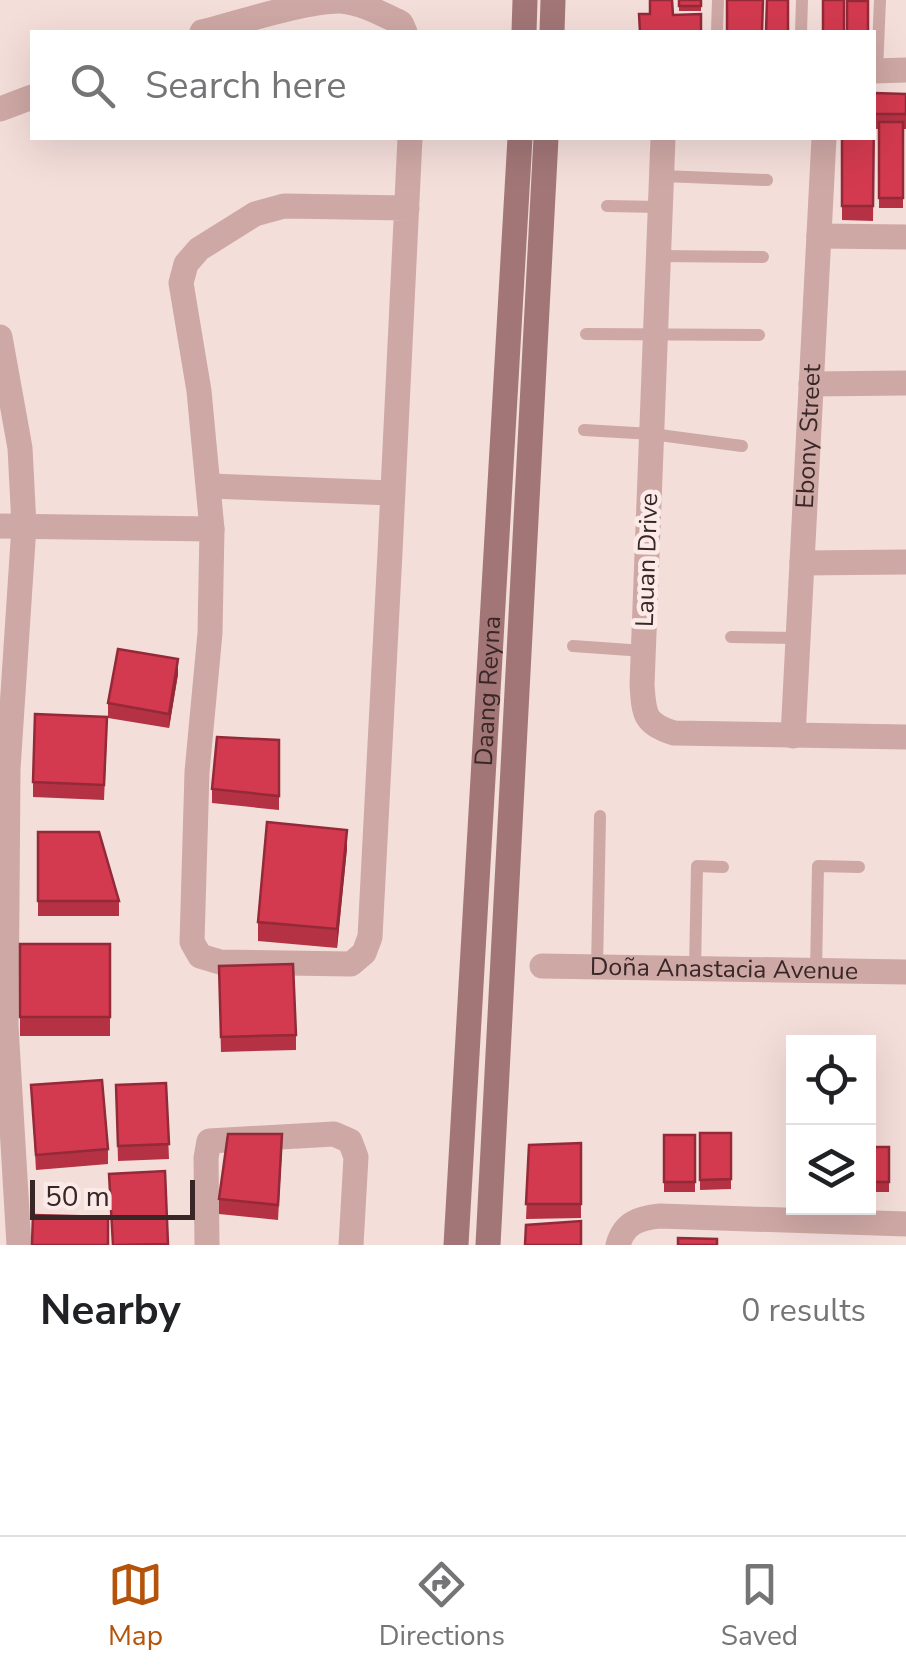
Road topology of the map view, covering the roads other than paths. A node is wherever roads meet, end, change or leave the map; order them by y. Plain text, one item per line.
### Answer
1 (525, 0) edge
2 (554, 0) edge
3 (718, 0) edge
4 (802, 0) edge
5 (880, 0) edge
6 (210, 30) edge
7 (403, 30) edge
8 (524, 30) edge
9 (552, 30) edge
10 (717, 30) edge
11 (802, 30) edge
12 (906, 70) edge
13 (876, 71) edge
14 (30, 99) edge
15 (0, 109) edge
16 (410, 140) edge
17 (520, 140) edge
18 (546, 140) edge
19 (663, 140) edge
20 (824, 140) edge
21 (662, 176) junction
22 (767, 180) dead end
23 (607, 206) dead end
24 (660, 207) junction
25 (407, 208) junction
26 (819, 236) junction
27 (906, 236) edge
28 (658, 256) junction
29 (763, 258) dead end
30 (656, 333) junction
31 (586, 334) dead end
32 (760, 335) dead end
33 (0, 336) edge
34 (812, 384) junction
35 (906, 384) edge
36 (584, 430) dead end
37 (652, 434) junction
38 (742, 446) dead end
39 (210, 486) junction
40 (392, 493) junction
41 (12, 526) edge
42 (212, 530) junction
43 (906, 562) edge
44 (802, 564) junction
45 (731, 637) dead end
46 (798, 638) junction
47 (573, 646) dead end
48 (644, 652) junction
49 (793, 736) junction
50 (906, 737) edge
51 (4, 769) edge
52 (600, 816) dead end
53 (724, 867) dead end
54 (859, 867) dead end
55 (542, 966) dead end
56 (597, 968) junction
57 (695, 969) junction
58 (816, 972) junction
59 (906, 972) edge
60 (470, 977) junction
61 (502, 978) junction
62 (906, 1224) edge
63 (623, 1235) edge
64 (19, 1245) edge
65 (207, 1245) edge
66 (352, 1245) edge
67 (456, 1245) edge
68 (488, 1245) edge

1 - 8 main road
2 - 9 main road
3 - 10 lane
4 - 11 lane
5 - 13 lane
6 - 7 street
12 - 13 street
14 - 15 street
16 - 25 street
17 - 60 main road, Daang Reyna
18 - 61 main road, Daang Reyna
19 - 21 street, Lauan Drive
20 - 26 street, Ebony Street
21 - 22 lane
21 - 24 street, Lauan Drive
23 - 24 lane
24 - 28 street, Lauan Drive
25 - 39 street
25 - 40 street
26 - 27 street
26 - 34 street, Ebony Street
28 - 29 lane
28 - 30 street, Lauan Drive
30 - 31 lane
30 - 32 lane
30 - 37 street, Lauan Drive
33 - 41 street
34 - 35 street
34 - 44 street, Ebony Street
36 - 37 lane
37 - 38 lane
37 - 48 street, Lauan Drive
39 - 40 street
39 - 42 street
40 - 42 street
41 - 42 street
41 - 51 street
43 - 44 street
44 - 46 street, Ebony Street
45 - 46 lane
46 - 49 street, Ebony Street
47 - 48 lane
48 - 49 street, Lauan Drive
49 - 50 street, Lauan Drive
51 - 64 street
52 - 56 lane
53 - 57 lane
54 - 58 lane
55 - 56 street, Doña Anastacia Avenue
56 - 57 street, Doña Anastacia Avenue
57 - 58 street, Doña Anastacia Avenue
58 - 59 street, Doña Anastacia Avenue
60 - 61 main road
60 - 67 main road, Daang Reyna
61 - 68 main road, Daang Reyna
62 - 63 street
65 - 66 street

